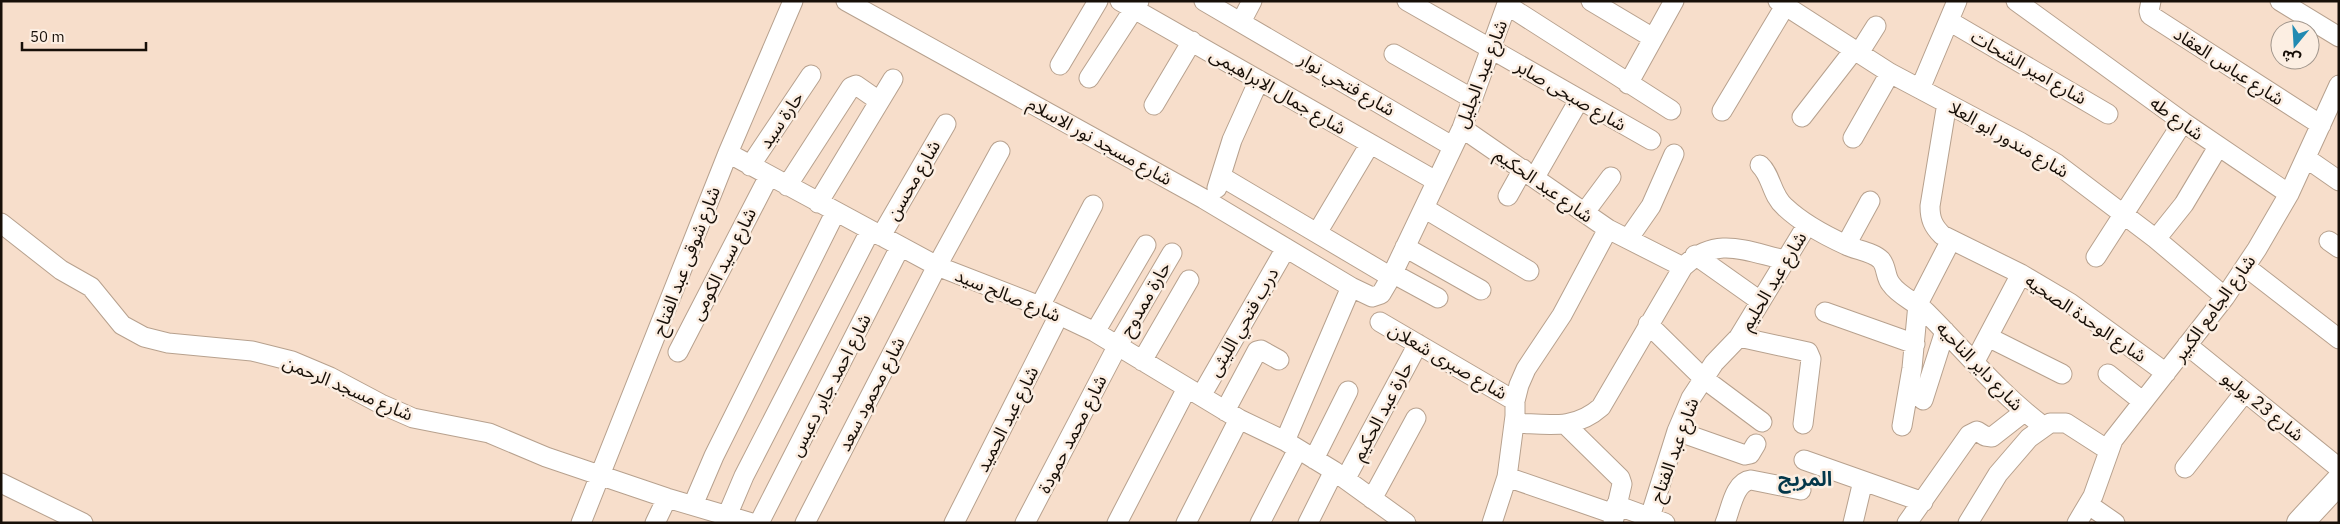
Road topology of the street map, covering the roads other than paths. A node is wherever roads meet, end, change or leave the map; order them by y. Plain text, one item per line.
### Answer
1 (793, 1) edge
2 (846, 1) edge
3 (1098, 1) edge
4 (1204, 1) edge
5 (1252, 1) edge
6 (1407, 1) edge
7 (1591, 1) edge
8 (1674, 1) edge
9 (1957, 1) edge
10 (2016, 1) edge
11 (2151, 1) edge
12 (2280, 1) edge
13 (1508, 3) edge
14 (1131, 4) edge
15 (1781, 4) edge
16 (1949, 21) junction
17 (1241, 22) junction
18 (1876, 26) dead end
19 (2339, 37) edge
20 (1653, 38) junction
21 (1192, 41) junction
22 (1491, 50) junction
23 (1856, 51) junction
24 (1394, 54) dead end
25 (1060, 65) dead end
26 (1890, 73) junction
27 (811, 75) dead end
28 (1089, 78) dead end
29 (892, 79) dead end
30 (1259, 80) junction
31 (1628, 84) junction
32 (2339, 84) edge
33 (1920, 89) junction
34 (1473, 99) junction
35 (1579, 100) junction
36 (879, 101) junction
37 (1947, 103) junction
38 (1154, 105) dead end
39 (1671, 110) dead end
40 (1722, 111) dead end
41 (2108, 114) dead end
42 (1802, 117) dead end
43 (2329, 119) edge
44 (2183, 122) junction
45 (946, 124) dead end
46 (1462, 128) junction
47 (1853, 138) dead end
48 (1650, 140) dead end
49 (1370, 144) junction
50 (1452, 146) junction
51 (2218, 147) junction
52 (1000, 151) dead end
53 (728, 153) junction
54 (1674, 154) dead end
55 (2306, 158) junction
56 (750, 166) junction
57 (1760, 166) dead end
58 (1529, 173) junction
59 (769, 176) junction
60 (1222, 177) junction
61 (1611, 177) dead end
62 (1436, 181) junction
63 (2339, 181) edge
64 (787, 186) junction
65 (2289, 194) junction
66 (1508, 196) dead end
67 (1204, 198) junction
68 (1870, 201) dead end
69 (818, 204) junction
70 (1093, 205) dead end
71 (1424, 208) junction
72 (1585, 212) junction
73 (836, 213) junction
74 (2124, 215) junction
75 (1, 223) edge
76 (1807, 224) junction
77 (1608, 229) junction
78 (1317, 233) junction
79 (876, 234) junction
80 (2156, 239) junction
81 (1628, 240) junction
82 (1951, 240) junction
83 (1146, 245) dead end
84 (1846, 245) junction
85 (900, 247) junction
86 (1405, 247) junction
87 (1286, 248) junction
88 (1172, 253) dead end
89 (2096, 257) dead end
90 (1785, 260) junction
91 (1689, 261) junction
92 (937, 266) junction
93 (2246, 267) junction
94 (1529, 271) dead end
95 (2021, 274) junction
96 (1392, 275) junction
97 (1189, 280) dead end
98 (1351, 287) junction
99 (1481, 290) dead end
100 (1438, 298) dead end
101 (2225, 298) junction
102 (1760, 301) junction
103 (1918, 304) junction
104 (1040, 306) junction
105 (1825, 312) dead end
106 (1059, 315) junction
107 (1380, 322) dead end
108 (1648, 324) junction
109 (1945, 331) junction
110 (1094, 332) junction
111 (1738, 337) junction
112 (1988, 337) junction
113 (2339, 339) edge
114 (1418, 344) junction
115 (1914, 344) junction
116 (1118, 345) junction
117 (2187, 345) junction
118 (678, 352) dead end
119 (1279, 360) dead end
120 (1142, 361) junction
121 (1974, 363) junction
122 (2166, 373) junction
123 (2062, 374) dead end
124 (2108, 374) dead end
125 (1703, 378) junction
126 (1348, 391) dead end
127 (1194, 392) junction
128 (2245, 392) junction
129 (1923, 400) dead end
130 (1515, 401) junction
131 (2142, 401) junction
132 (2024, 412) junction
133 (1232, 415) junction
134 (1416, 418) dead end
135 (1762, 422) dead end
136 (1514, 423) junction
137 (1803, 424) dead end
138 (1566, 425) junction
139 (1902, 426) dead end
140 (2043, 426) junction
141 (1677, 431) junction
142 (1756, 444) dead end
143 (1291, 445) junction
144 (2108, 450) junction
145 (1314, 459) junction
146 (1804, 460) dead end
147 (2185, 468) dead end
148 (2339, 468) edge
149 (1340, 475) junction
150 (601, 476) junction
151 (1507, 477) junction
152 (1863, 481) junction
153 (2339, 481) edge
154 (1, 483) edge
155 (1800, 490) dead end
156 (667, 498) junction
157 (1372, 499) junction
158 (1923, 502) junction
159 (2089, 505) junction
160 (693, 506) junction
161 (1614, 514) edge
162 (727, 516) junction
163 (1658, 520) edge
164 (83, 523) edge
165 (581, 523) edge
166 (655, 523) edge
167 (752, 523) edge
168 (759, 523) edge
169 (805, 523) edge
170 (954, 523) edge
171 (1025, 523) edge
172 (1117, 523) edge
173 (1186, 523) edge
174 (1260, 523) edge
175 (1308, 523) edge
176 (1406, 523) edge
177 (1492, 523) edge
178 (1726, 523) edge
179 (1853, 523) edge
180 (1908, 523) edge
181 (1968, 523) edge
182 (2077, 523) edge
183 (2115, 523) edge
184 (2300, 523) edge

1 - 53 street, شارع شوقى عبد الفتاح
2 - 67 street, شارع مسجد نور الاسلام
3 - 25 street
4 - 17 street, شارع فتحي نوار
5 - 17 street
6 - 22 street, شارع صبحى صابر
7 - 20 street
8 - 20 street
9 - 16 street
10 - 44 street, شارع طه
11 - 43 street, شارع عباس العقاد
12 - 19 street
13 - 22 street, شارع عبد الجليل
13 - 31 street
14 - 21 street, شارع جمال الابراهيمى
14 - 28 street
15 - 23 street, شارع مندور ابو العلا
15 - 40 street
16 - 33 street
16 - 41 street, شارع امير الشحات
17 - 50 street, شارع فتحي نوار
18 - 23 street
20 - 31 street
21 - 30 street, شارع جمال الابراهيمى
21 - 38 street
22 - 34 street, شارع عبد الجليل
22 - 35 street, شارع صبحى صابر
23 - 26 street, شارع مندور ابو العلا
23 - 42 street
24 - 34 street
26 - 33 street, شارع مندور ابو العلا
26 - 47 street
27 - 56 street, حارة سيد
29 - 36 street
30 - 49 street, شارع جمال الابراهيمى
30 - 60 street
31 - 39 street
32 - 43 street, شارع الجامع الكبير
33 - 37 street, شارع مندور ابو العلا
34 - 46 street, شارع عبد الجليل
35 - 48 street, شارع صبحى صابر
35 - 58 street
36 - 64 street
36 - 69 street
37 - 74 street, شارع مندور ابو العلا
37 - 82 street, شارع الوحدة الصحيه
43 - 55 street, شارع الجامع الكبير
44 - 51 street, شارع طه
44 - 74 street
45 - 79 street, شارع محسن
46 - 50 street, شارع عبد الجليل
46 - 58 street, شارع عبد الحكيم
49 - 62 street, شارع جمال الابراهيمى
49 - 78 street
50 - 62 street, شارع عبد الجليل
51 - 65 street, شارع طه
51 - 80 street
52 - 92 street, شارع محمود سعد
53 - 56 street, شارع صالح سيد
53 - 150 street, شارع شوقى عبد الفتاح
54 - 81 street
55 - 63 street
55 - 65 street, شارع الجامع الكبير
56 - 59 street, شارع صالح سيد
57 - 76 street, شارع داير الناحيه
58 - 66 street
58 - 72 street, شارع عبد الحكيم
59 - 64 street, شارع صالح سيد
59 - 118 street, شارع سيد الكومى
60 - 67 street
60 - 78 street
61 - 72 street
62 - 71 street, شارع عبد الجليل
64 - 69 street, شارع صالح سيد
65 - 93 street, شارع الجامع الكبير
67 - 87 street, شارع مسجد نور الاسلام
68 - 84 street
69 - 73 street, شارع صالح سيد
70 - 104 street
71 - 86 street, شارع عبد الجليل
71 - 94 street
72 - 77 street, شارع عبد الحكيم
73 - 79 street, شارع صالح سيد
73 - 160 street
74 - 80 street, شارع مندور ابو العلا
74 - 89 street
75 - 150 street, شارع مسجد الرحمن
76 - 84 street, شارع داير الناحيه
76 - 90 street, شارع عبد الحليم
77 - 81 street, شارع عبد الحكيم
77 - 130 street
78 - 96 street
79 - 85 street, شارع صالح سيد
79 - 162 street, شارع محسن
80 - 101 street, شارع مندور ابو العلا
81 - 91 street, شارع عبد الحكيم
82 - 95 street, شارع الوحدة الصحيه
82 - 103 street
83 - 110 street
84 - 103 street, شارع داير الناحيه
85 - 92 street, شارع صالح سيد
85 - 168 street, شارع احمد جابر دعبس
86 - 96 street, شارع عبد الجليل
86 - 99 street
87 - 98 street, شارع مسجد نور الاسلام
87 - 127 street, درب فتحي الليثى
88 - 116 street, حارة ممدوح
90 - 91 street
90 - 102 street, شارع عبد الحليم
91 - 102 street, شارع عبد الحكيم
91 - 108 street
92 - 104 street, شارع صالح سيد
92 - 169 street, شارع محمود سعد
93 - 101 street, شارع الجامع الكبير
93 - 113 street
95 - 112 street
95 - 122 street, شارع الوحدة الصحيه
96 - 98 street, شارع مسجد نور الاسلام
96 - 100 street
97 - 120 street
98 - 143 street
101 - 117 street, شارع الجامع الكبير
102 - 111 street, شارع عبد الحليم
103 - 109 street, شارع داير الناحيه
103 - 115 street
104 - 106 street, شارع صالح سيد
105 - 115 street
106 - 110 street, شارع صالح سيد
106 - 170 street, شارع عبد الحميد
107 - 114 street, شارع صبرى شعلان
108 - 125 street
108 - 138 street
109 - 121 street, شارع داير الناحيه
109 - 129 street
110 - 116 street, شارع صالح سيد
111 - 125 street, شارع عبد الفتاح
111 - 137 street
112 - 121 street
112 - 123 street
114 - 130 street, شارع صبرى شعلان
114 - 149 street, حارة عبد الحكيم
115 - 139 street
116 - 120 street, شارع صالح سيد
116 - 171 street, شارع محمد حمودة
117 - 122 street, شارع الجامع الكبير
117 - 128 street, شارع 23 يوليو
119 - 133 street
120 - 127 street, شارع صالح سيد
121 - 132 street, شارع داير الناحيه
122 - 131 street, شارع الجامع الكبير
124 - 131 street
125 - 135 street
125 - 141 street, شارع عبد الفتاح
126 - 145 street
127 - 133 street, شارع صالح سيد
127 - 172 street, درب فتحي الليثى
128 - 147 street
128 - 148 street, شارع 23 يوليو
130 - 136 street
131 - 144 street, شارع الجامع الكبير
132 - 140 street, شارع داير الناحيه
132 - 158 street
133 - 143 street, شارع صالح سيد
133 - 173 street
134 - 157 street
136 - 138 street
136 - 151 street
138 - 161 street
140 - 144 street
140 - 181 street
141 - 142 street
141 - 163 street, شارع عبد الفتاح
143 - 145 street, شارع صالح سيد
143 - 174 street
144 - 159 street, شارع الجامع الكبير
145 - 149 street, شارع صالح سيد
146 - 152 street
149 - 157 street, شارع صالح سيد
149 - 175 street, حارة عبد الحكيم
150 - 156 street, شارع مسجد الرحمن
150 - 165 street, شارع شوقى عبد الفتاح
151 - 161 street
151 - 177 street
152 - 158 street
152 - 179 street
153 - 184 street
154 - 164 street
155 - 178 street
156 - 160 street, شارع مسجد الرحمن
156 - 166 street
157 - 176 street, شارع صالح سيد
158 - 180 street
159 - 182 street, شارع الجامع الكبير
159 - 183 street
160 - 162 street, شارع مسجد الرحمن
161 - 163 street
162 - 167 street, شارع مسجد الرحمن

